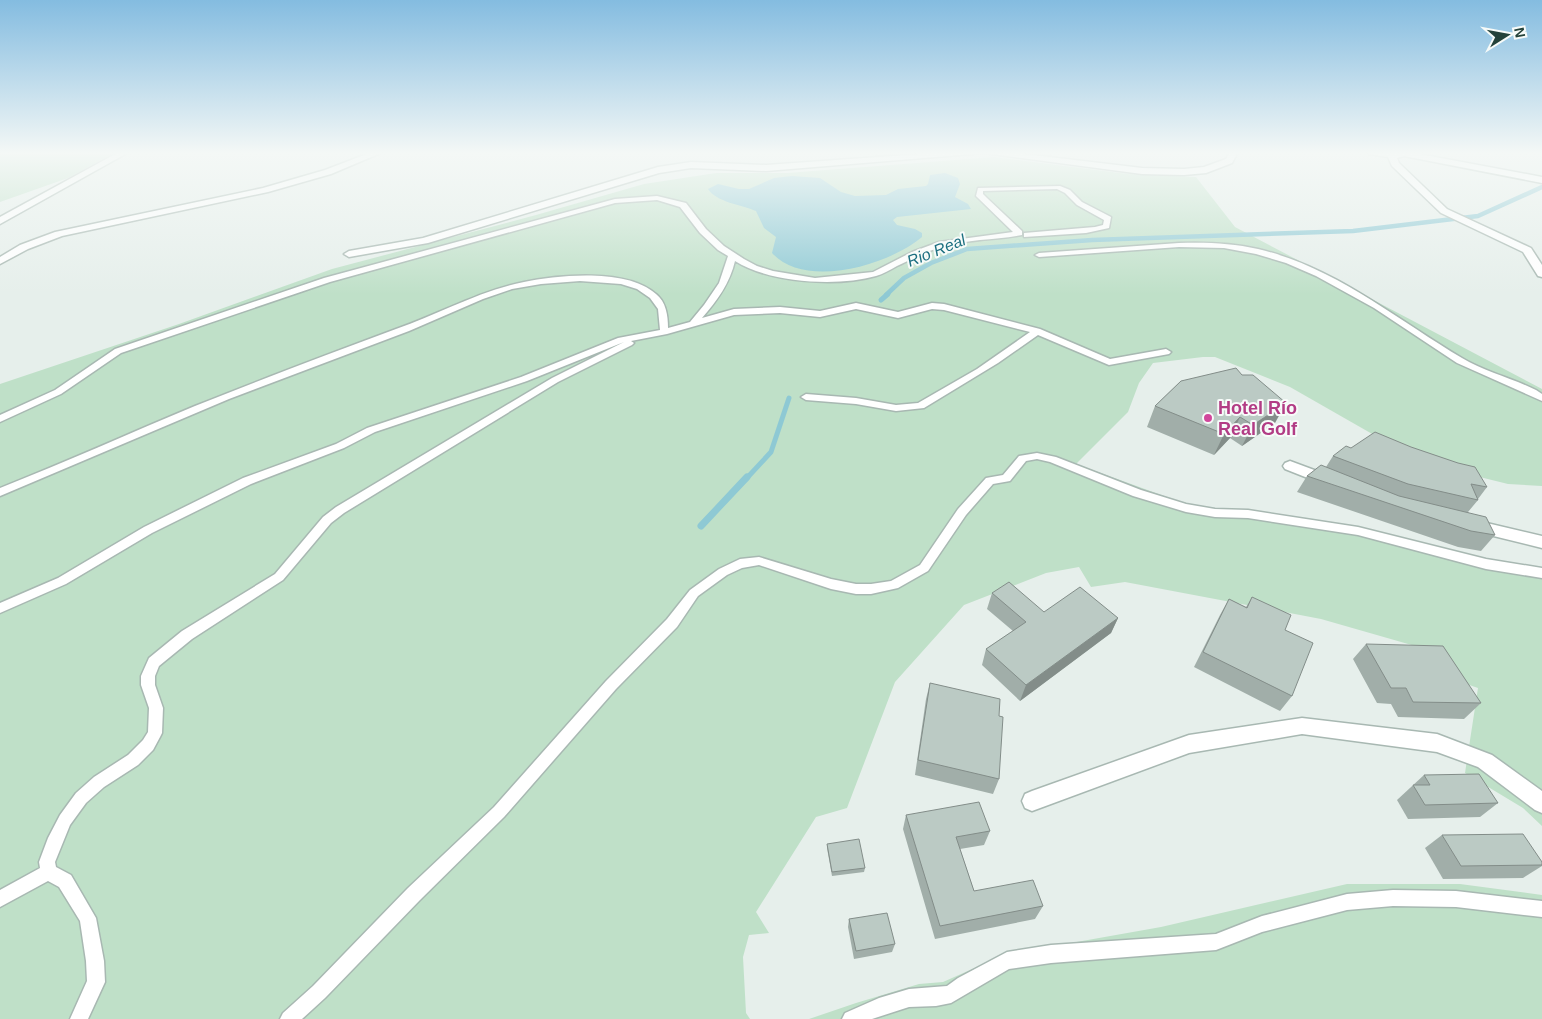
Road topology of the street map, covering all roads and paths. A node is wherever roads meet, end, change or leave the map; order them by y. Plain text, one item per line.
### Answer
1 (39, 200) edge
2 (220, 200) edge
3 (562, 200) edge
4 (636, 200) edge
5 (668, 200) edge
6 (985, 200) edge
7 (1076, 200) edge
8 (1430, 200) edge
9 (0, 221) edge
10 (1027, 235) dead end
11 (349, 254) dead end
12 (1039, 255) dead end
13 (732, 256) junction
14 (3, 257) edge
15 (1542, 274) edge
16 (694, 322) junction
17 (1037, 331) junction
18 (664, 332) junction
19 (640, 337) junction
20 (1166, 352) dead end
21 (806, 398) dead end
22 (1542, 398) edge
23 (0, 419) edge
24 (1290, 466) dead end
25 (1342, 486) edge
26 (0, 492) edge
27 (1460, 522) edge
28 (1542, 542) edge
29 (1542, 574) edge
30 (0, 608) edge
31 (1032, 801) dead end
32 (1542, 803) edge
33 (48, 872) junction
34 (0, 899) edge
35 (1542, 909) edge
36 (79, 1019) edge
37 (289, 1019) edge
38 (851, 1019) edge

1 - 9 street
2 - 14 street
3 - 11 street
4 - 23 lane
5 - 13 lane
6 - 13 lane
7 - 10 lane
8 - 15 street
12 - 22 lane
13 - 16 lane
16 - 17 lane
16 - 18 lane
17 - 20 lane
17 - 21 lane
18 - 19 lane
18 - 26 lane
19 - 30 lane
19 - 33 lane
24 - 25 street
27 - 28 street
29 - 37 lane
31 - 32 street
33 - 34 lane
33 - 36 lane
35 - 38 lane

